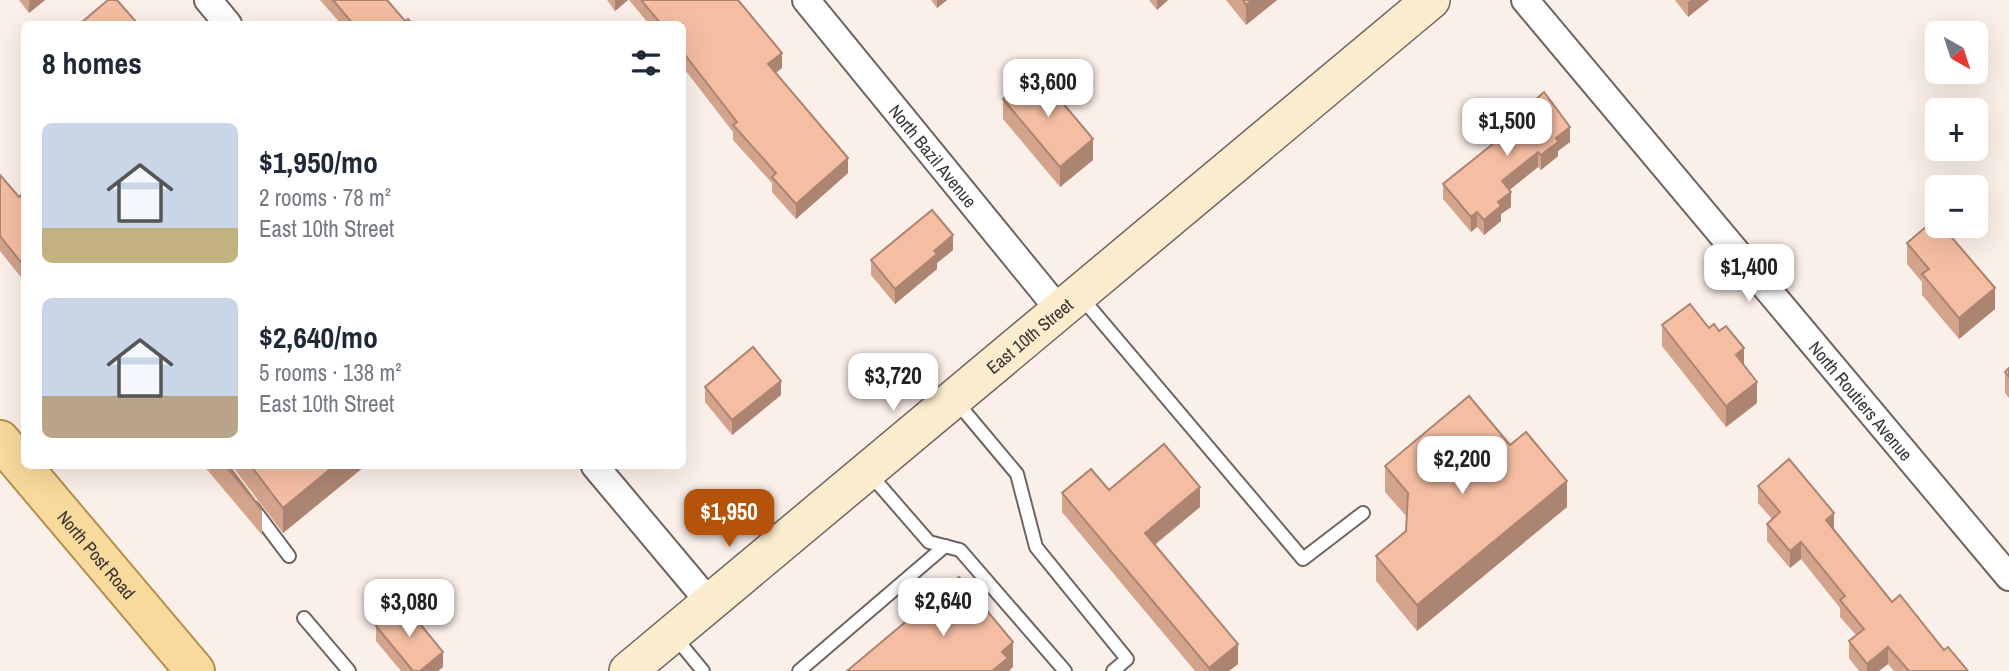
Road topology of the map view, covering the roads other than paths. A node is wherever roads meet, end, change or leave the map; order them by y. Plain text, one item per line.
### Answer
1 (208, 0) edge
2 (806, 0) edge
3 (1432, 0) edge
4 (1525, 0) edge
5 (226, 21) edge
6 (1069, 302) junction
7 (955, 399) junction
8 (0, 440) edge
9 (21, 465) edge
10 (24, 469) edge
11 (598, 469) edge
12 (868, 472) junction
13 (244, 496) edge
14 (1363, 513) dead end
15 (945, 546) junction
16 (289, 556) dead end
17 (2009, 577) edge
18 (710, 603) junction
19 (304, 618) dead end
20 (672, 635) junction
21 (1059, 669) edge
22 (195, 671) edge
23 (349, 671) edge
24 (628, 671) edge
25 (703, 671) edge
26 (799, 671) edge
27 (1113, 671) edge

1 - 5 street
2 - 6 street, North Bazil Avenue
3 - 6 main road, East 10th Street
4 - 17 street, North Routiers Avenue
6 - 7 main road, East 10th Street
6 - 14 lane
7 - 12 main road, East 10th Street
7 - 27 lane
8 - 9 main road, North Post Road
10 - 22 main road, North Post Road
11 - 18 street
12 - 15 lane
12 - 18 main road, East 10th Street
13 - 16 lane
15 - 21 lane
15 - 26 lane
18 - 20 main road, East 10th Street
19 - 23 lane
20 - 24 main road, East 10th Street
20 - 25 lane

